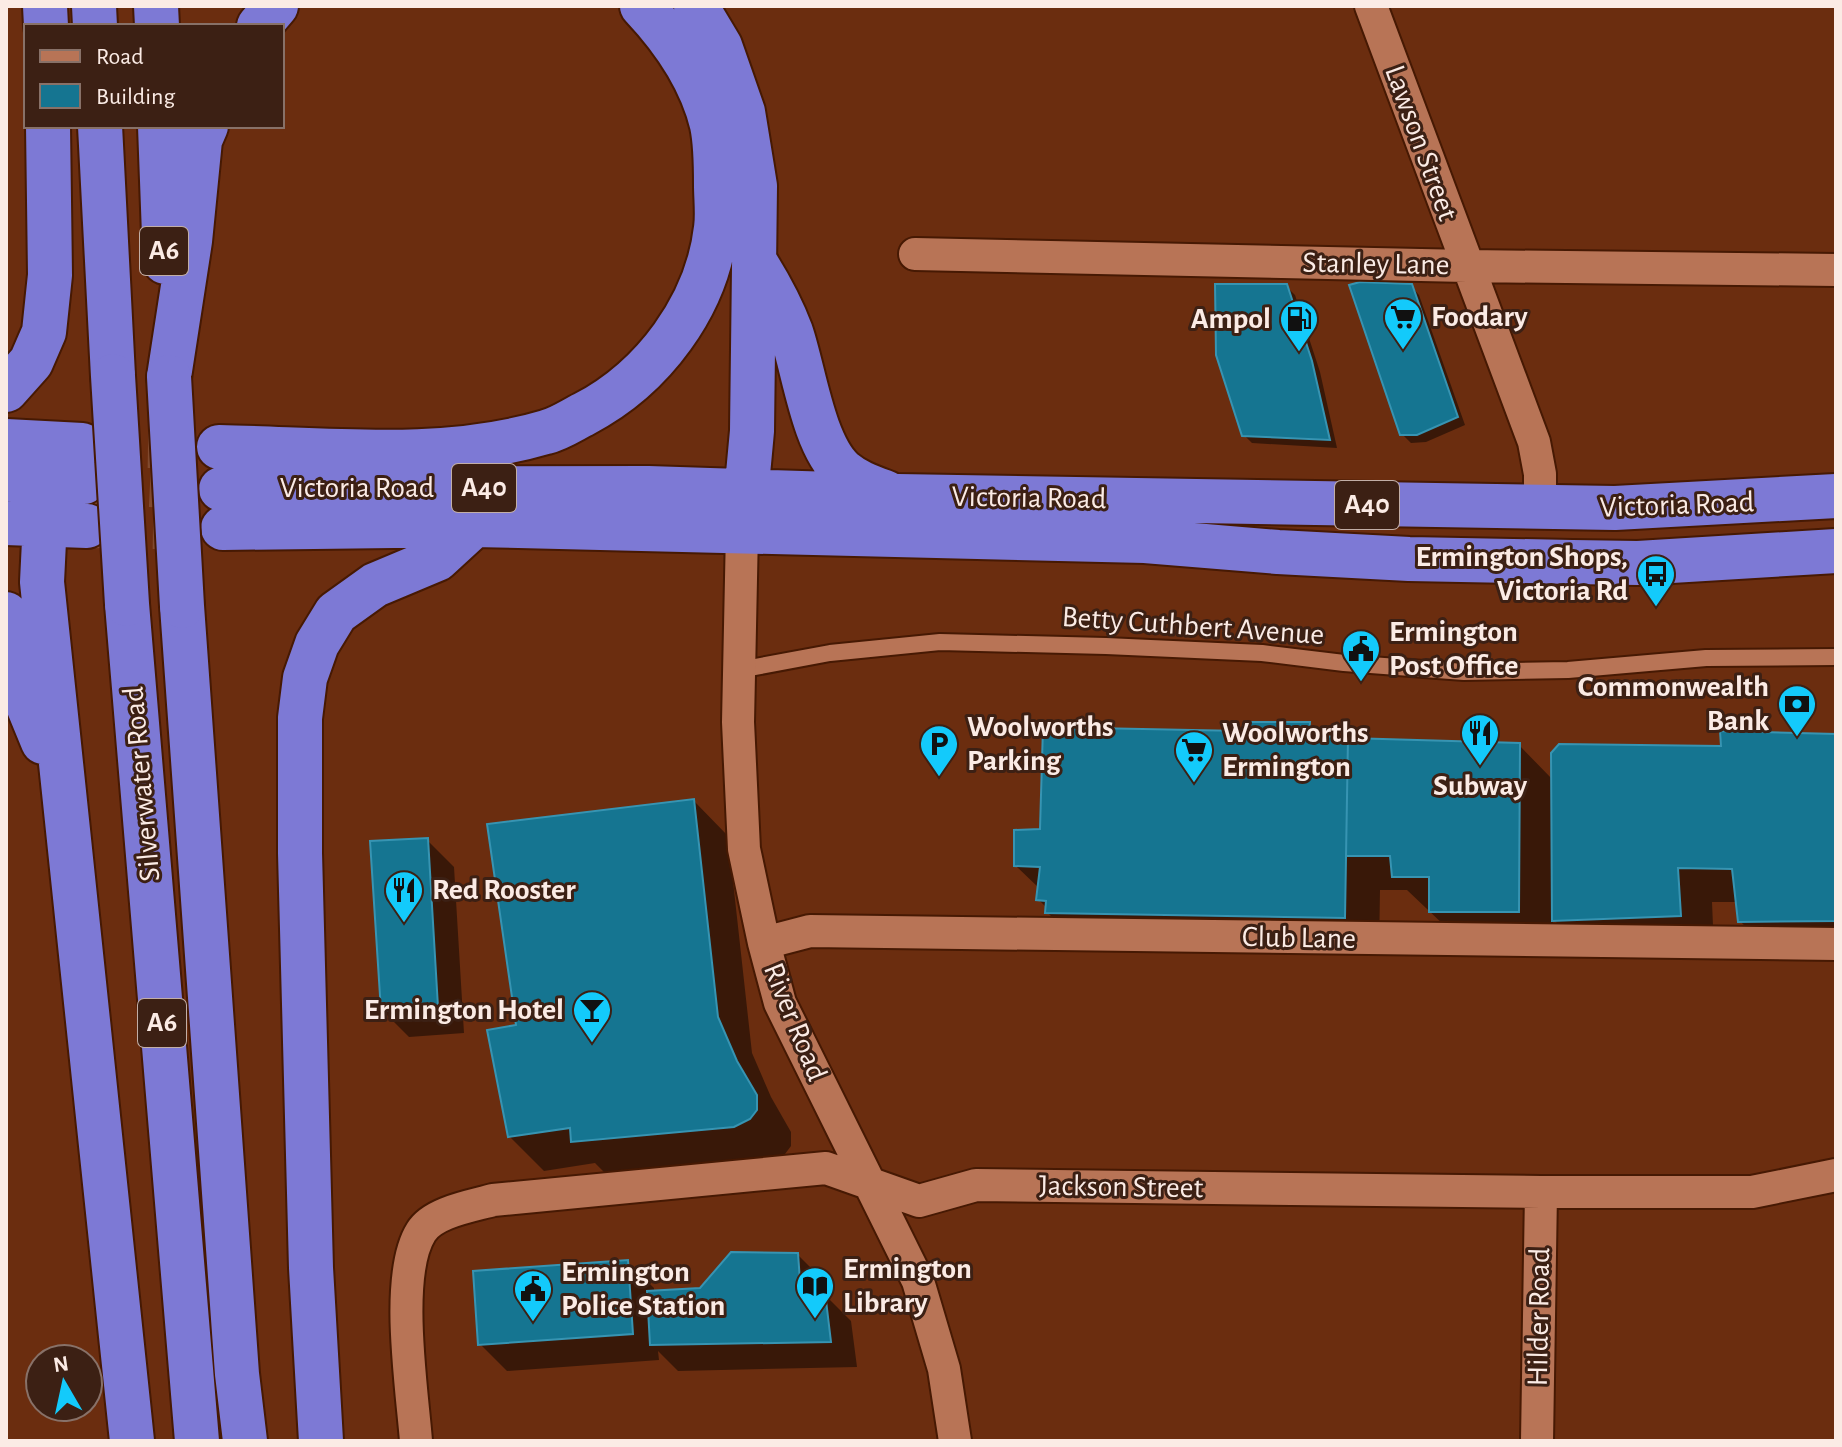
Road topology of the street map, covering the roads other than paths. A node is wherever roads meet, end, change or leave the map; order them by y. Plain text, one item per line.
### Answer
1 (276, 6) edge
2 (642, 6) edge
3 (696, 6) edge
4 (1371, 6) edge
5 (261, 24) edge
6 (48, 128) edge
7 (100, 128) edge
8 (160, 128) edge
9 (205, 128) edge
10 (915, 254) dead end
11 (754, 260) junction
12 (1467, 266) junction
13 (1836, 270) edge
14 (169, 377) junction
15 (6, 390) edge
16 (6, 441) edge
17 (55, 472) edge
18 (221, 488) junction
19 (897, 496) junction
20 (1836, 496) edge
21 (1540, 508) junction
22 (745, 511) junction
23 (46, 524) edge
24 (474, 525) junction
25 (1836, 551) edge
26 (6, 614) edge
27 (1836, 657) edge
28 (739, 670) junction
29 (61, 785) junction
30 (764, 943) junction
31 (1836, 944) edge
32 (1835, 1177) edge
33 (871, 1184) junction
34 (1541, 1192) junction
35 (132, 1441) edge
36 (197, 1441) edge
37 (245, 1441) edge
38 (321, 1441) edge
39 (416, 1441) edge
40 (955, 1441) edge
41 (1537, 1441) edge

1 - 5 highway
2 - 18 highway
3 - 11 highway
4 - 12 street, Lawson Street
6 - 15 highway
7 - 36 highway, Silverwater Road / A6, bridge
8 - 14 highway, Silverwater Road / A6
9 - 14 highway
10 - 12 street, Stanley Lane
11 - 19 highway
11 - 22 highway
12 - 13 street, Stanley Lane
12 - 21 street, Lawson Street
14 - 37 highway, Silverwater Road / A6, bridge
16 - 17 highway
17 - 23 highway
18 - 22 highway, Victoria Road / A40
18 - 24 highway, Victoria Road / A40
19 - 21 highway, Victoria Road / A40
19 - 22 highway, Victoria Road / A40
20 - 21 highway, Victoria Road / A40
22 - 24 highway, Victoria Road / A40
22 - 25 highway, Victoria Road / A40
22 - 28 street, River Road
23 - 29 highway
24 - 38 highway
26 - 29 highway
27 - 28 lane, Betty Cuthbert Avenue
28 - 30 street, River Road
29 - 35 highway
30 - 31 street, Club Lane
30 - 33 street, River Road
32 - 34 street, Jackson Street
33 - 34 street, Jackson Street
33 - 39 street, Jackson Street
33 - 40 street, River Road
34 - 41 street, Hilder Road

